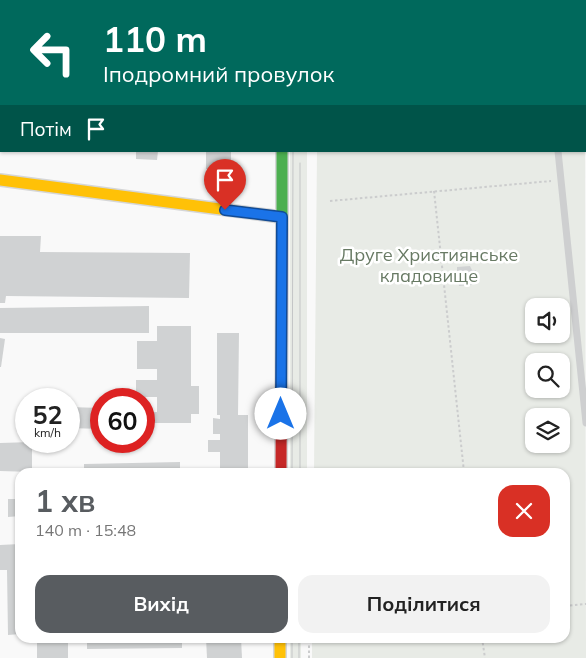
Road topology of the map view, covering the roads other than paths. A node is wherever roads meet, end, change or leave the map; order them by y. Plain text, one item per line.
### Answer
1 (282, 152) edge
2 (558, 152) edge
3 (0, 180) edge
4 (282, 217) junction
5 (586, 423) edge
6 (281, 468) edge
7 (280, 643) edge
8 (280, 658) edge

1 - 4 main road
2 - 5 lane
3 - 4 main road
4 - 6 main road
7 - 8 main road

